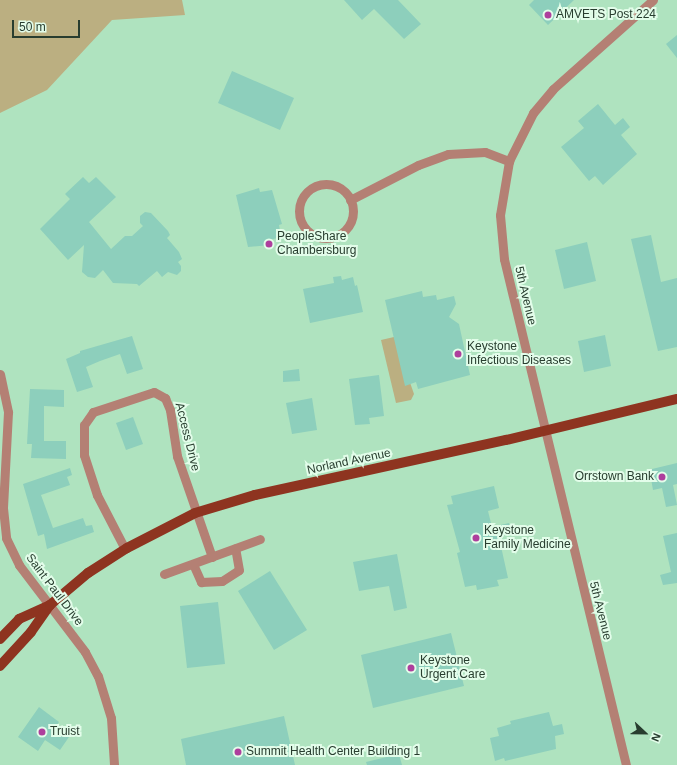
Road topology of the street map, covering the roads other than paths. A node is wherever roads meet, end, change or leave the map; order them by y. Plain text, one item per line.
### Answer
1 (653, 0) edge
2 (509, 161) junction
3 (350, 200) junction
4 (0, 374) edge
5 (677, 398) edge
6 (544, 431) junction
7 (195, 513) junction
8 (2, 516) edge
9 (260, 539) dead end
10 (236, 548) junction
11 (125, 549) junction
12 (212, 557) junction
13 (193, 564) junction
14 (164, 574) dead end
15 (50, 605) junction
16 (0, 639) edge
17 (0, 666) edge
18 (114, 765) edge
19 (626, 765) edge

1 - 2 street, 5th Avenue
2 - 3 street
2 - 6 street, 5th Avenue
3 - 3 street
4 - 8 street, Saint Paul Drive
5 - 6 main road, Norland Avenue
6 - 7 main road, Norland Avenue
6 - 19 street, 5th Avenue
7 - 11 main road, Norland Avenue
7 - 11 street, Access Drive
7 - 12 street, Access Drive
8 - 15 street, Saint Paul Drive
9 - 10 street
10 - 12 street
10 - 13 street
11 - 15 main road, Norland Avenue
12 - 13 street
13 - 14 street
15 - 16 main road, Norland Avenue
15 - 17 main road, Norland Avenue
15 - 18 street, Saint Paul Drive

